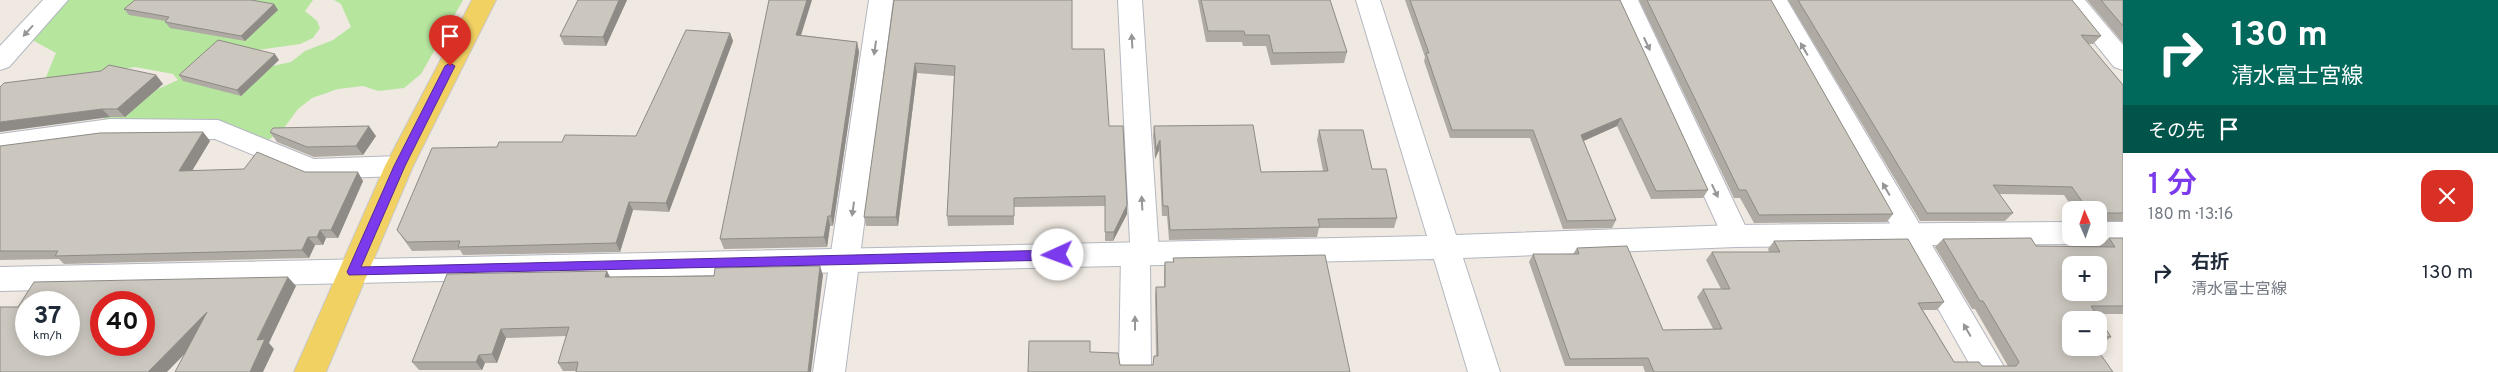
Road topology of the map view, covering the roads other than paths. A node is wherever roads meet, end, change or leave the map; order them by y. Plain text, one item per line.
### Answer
1 (56, 0) edge
2 (484, 0) edge
3 (881, 0) edge
4 (1130, 0) edge
5 (1368, 0) edge
6 (1626, 0) edge
7 (1775, 0) edge
8 (2072, 0) edge
9 (2123, 60) edge
10 (0, 61) edge
11 (0, 144) edge
12 (399, 166) junction
13 (1912, 233) junction
14 (2062, 233) edge
15 (2108, 233) edge
16 (2123, 233) edge
17 (1736, 236) junction
18 (1445, 247) junction
19 (1140, 252) junction
20 (846, 261) junction
21 (353, 272) junction
22 (0, 279) edge
23 (310, 372) edge
24 (829, 372) edge
25 (1135, 372) edge
26 (1484, 372) edge
27 (1991, 372) edge

1 -> 10 street
2 - 12 main road
3 -> 20 street
19 -> 4 street
5 - 18 street
6 -> 17 street
13 -> 7 street
8 - 9 street
11 - 12 street
12 - 21 main road
13 - 14 street
13 - 17 street
27 -> 13 street
15 - 16 street
17 - 18 street
18 - 19 street
18 - 26 street
19 - 20 street
25 -> 19 street
20 - 21 street
20 - 24 street
21 - 22 street
21 - 23 main road

